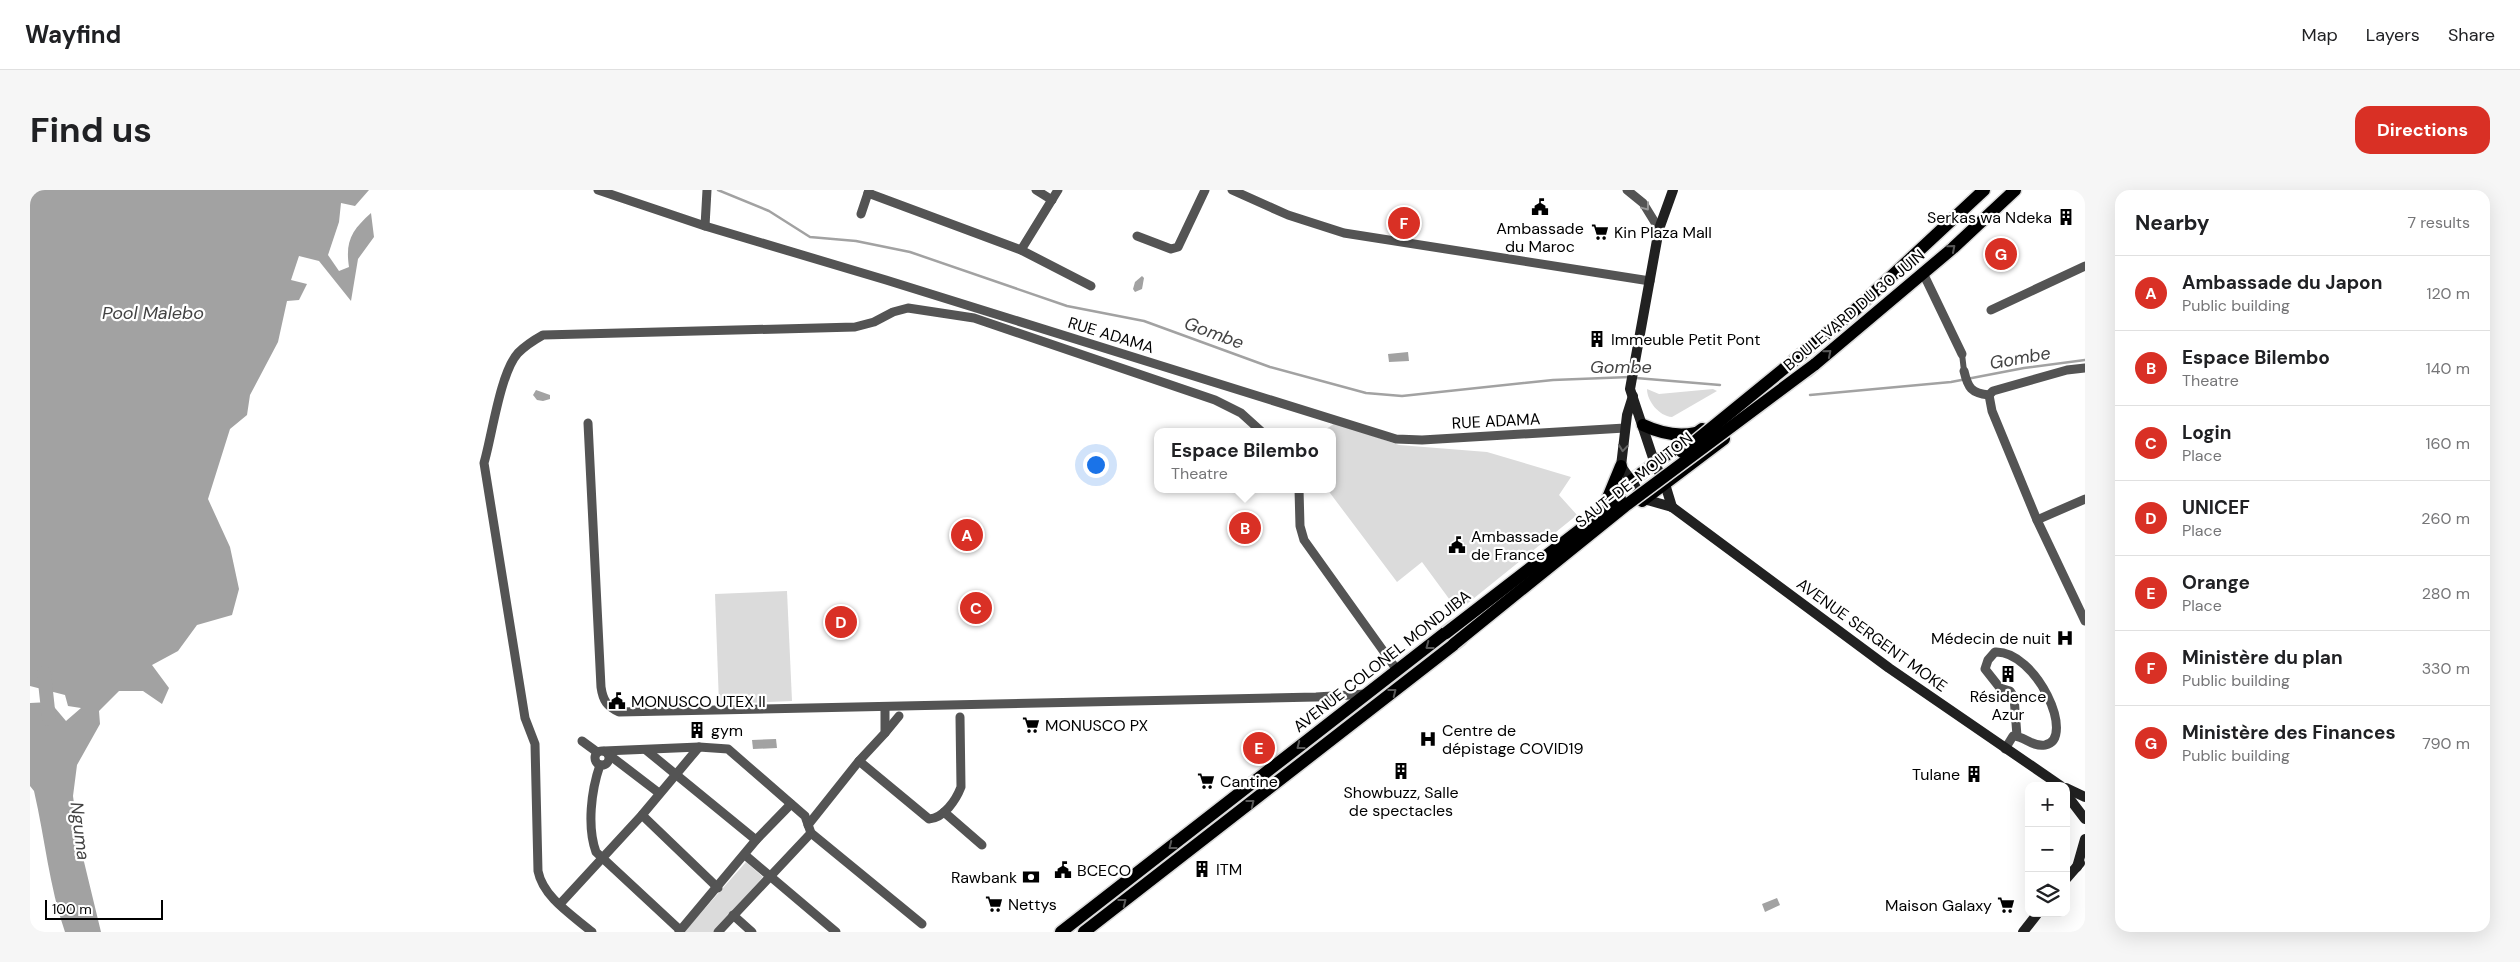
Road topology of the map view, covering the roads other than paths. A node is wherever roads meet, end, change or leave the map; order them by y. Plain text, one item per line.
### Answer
1 (598, 190) edge
2 (707, 190) edge
3 (1036, 190) edge
4 (1058, 190) edge
5 (1205, 190) edge
6 (1232, 190) edge
7 (1627, 190) edge
8 (1673, 190) edge
9 (1984, 190) edge
10 (2015, 190) edge
11 (869, 191) edge
12 (1052, 200) junction
13 (861, 214) dead end
14 (706, 226) junction
15 (1659, 229) junction
16 (1137, 236) dead end
17 (1022, 250) junction
18 (2085, 266) edge
19 (1923, 273) junction
20 (1650, 281) junction
21 (1091, 286) dead end
22 (1991, 310) dead end
23 (1802, 354) junction
24 (1962, 354) joint
25 (1814, 365) junction
26 (2085, 368) edge
27 (1964, 371) joint
28 (1631, 393) junction
29 (1988, 395) junction
30 (588, 423) dead end
31 (1643, 425) junction
32 (1258, 428) edge
33 (1625, 428) junction
34 (1697, 432) junction
35 (1672, 451) junction
36 (1655, 464) junction
37 (1621, 466) junction
38 (1685, 469) junction
39 (1632, 480) junction
40 (1665, 484) junction
41 (1299, 493) edge
42 (1615, 496) junction
43 (1644, 499) junction
44 (2085, 499) edge
45 (1604, 507) junction
46 (1672, 507) junction
47 (1628, 511) junction
48 (2037, 520) junction
49 (2085, 621) edge
50 (1446, 633) junction
51 (1454, 644) junction
52 (1397, 670) junction
53 (1366, 694) junction
54 (1375, 706) junction
55 (885, 707) junction
56 (899, 716) dead end
57 (960, 717) dead end
58 (885, 733) junction
59 (2017, 736) junction
60 (582, 741) dead end
61 (699, 747) junction
62 (2005, 749) junction
63 (646, 750) junction
64 (603, 753) junction
65 (858, 761) junction
66 (676, 774) junction
67 (2055, 782) edge
68 (2070, 790) edge
69 (659, 793) junction
70 (2085, 797) edge
71 (2070, 799) edge
72 (791, 804) junction
73 (944, 812) junction
74 (642, 815) junction
75 (2085, 819) edge
76 (810, 829) junction
77 (2085, 839) edge
78 (756, 840) junction
79 (982, 845) dead end
80 (745, 855) junction
81 (603, 858) junction
82 (2085, 859) edge
83 (2077, 867) junction
84 (2070, 875) edge
85 (769, 876) junction
86 (718, 888) junction
87 (560, 904) junction
88 (733, 915) junction
89 (2035, 917) edge
90 (1080, 918) junction
91 (922, 924) dead end
92 (679, 931) edge
93 (1086, 931) edge
94 (592, 932) edge
95 (718, 932) edge
96 (752, 932) edge
97 (836, 932) edge
98 (1062, 932) edge
99 (2023, 932) edge

1 - 14 street, RUE ADAMA
2 - 14 street
3 - 12 street
4 - 12 street
5 - 16 street
6 - 20 street
7 -> 15 street
8 - 15 main road
9 - 23 main road, BOULEVARD DU 30 JUIN
19 -> 10 main road, BOULEVARD DU 30 JUIN
11 - 13 street
11 - 17 street
12 - 17 street
14 - 33 street, RUE ADAMA
15 - 20 main road
17 - 21 street
18 - 22 street
19 - 24 street
25 -> 19 main road, BOULEVARD DU 30 JUIN
20 - 28 main road
23 - 34 main road, BOULEVARD DU 30 JUIN
23 - 50 main road, SAUT-DE-MOUTON, bridge
24 - 27 street
25 - 38 main road, BOULEVARD DU 30 JUIN
25 - 51 main road, SAUT-DE-MOUTON, bridge
26 - 29 street
27 - 29 street
28 - 31 main road
28 - 33 main road
29 - 48 street
30 - 55 street
31 - 34 main road
31 - 36 main road
32 - 87 street
33 -> 37 main road
34 - 35 main road, BOULEVARD DU 30 JUIN
35 - 36 main road, BOULEVARD DU 30 JUIN
35 - 38 main road
36 - 39 main road, AVENUE COLONEL MONDJIBA
36 - 40 main road
37 - 39 main road
37 - 45 main road
38 - 40 main road, BOULEVARD DU 30 JUIN
39 - 42 main road, AVENUE COLONEL MONDJIBA
39 - 43 main road
40 - 43 main road, BOULEVARD DU 30 JUIN
40 - 46 main road
41 - 52 street
42 - 45 main road, AVENUE COLONEL MONDJIBA
42 - 47 main road
43 - 46 main road
43 - 47 main road, AVENUE COLONEL MONDJIBA
44 - 48 street
45 - 50 main road, AVENUE COLONEL MONDJIBA
46 - 62 main road, AVENUE SERGENT MOKE
47 - 51 main road, AVENUE COLONEL MONDJIBA
48 - 49 street
50 -> 52 main road, AVENUE COLONEL MONDJIBA
54 -> 51 main road, AVENUE COLONEL MONDJIBA
52 - 53 main road, AVENUE COLONEL MONDJIBA
53 - 54 main road
53 - 55 street
53 -> 90 main road, AVENUE COLONEL MONDJIBA
93 -> 54 main road, AVENUE COLONEL MONDJIBA
55 - 58 street
56 - 58 street
57 - 73 street
58 - 65 street
59 - 59 street
59 - 62 street
60 - 64 street
61 - 63 street
61 - 66 street
61 - 72 street
62 - 67 main road, AVENUE SERGENT MOKE
63 - 64 street
63 - 66 street
64 - 69 street
64 - 81 street
65 - 73 street
65 - 76 street
66 - 69 street
66 - 78 street
68 - 70 main road, AVENUE SERGENT MOKE
69 - 74 street
71 - 75 main road
72 - 76 street
72 - 78 street
73 - 79 street
74 - 81 street
74 - 86 street
76 - 85 street
76 - 91 street
77 - 83 main road
78 - 80 street
80 - 85 street
80 - 86 street
81 - 87 street
81 - 92 street
82 - 83 main road
83 - 84 main road
85 - 88 street
85 - 97 street
86 - 92 street
87 - 94 street
88 - 95 street
88 - 96 street
89 - 99 main road
90 - 93 main road
90 - 98 main road, AVENUE COLONEL MONDJIBA

